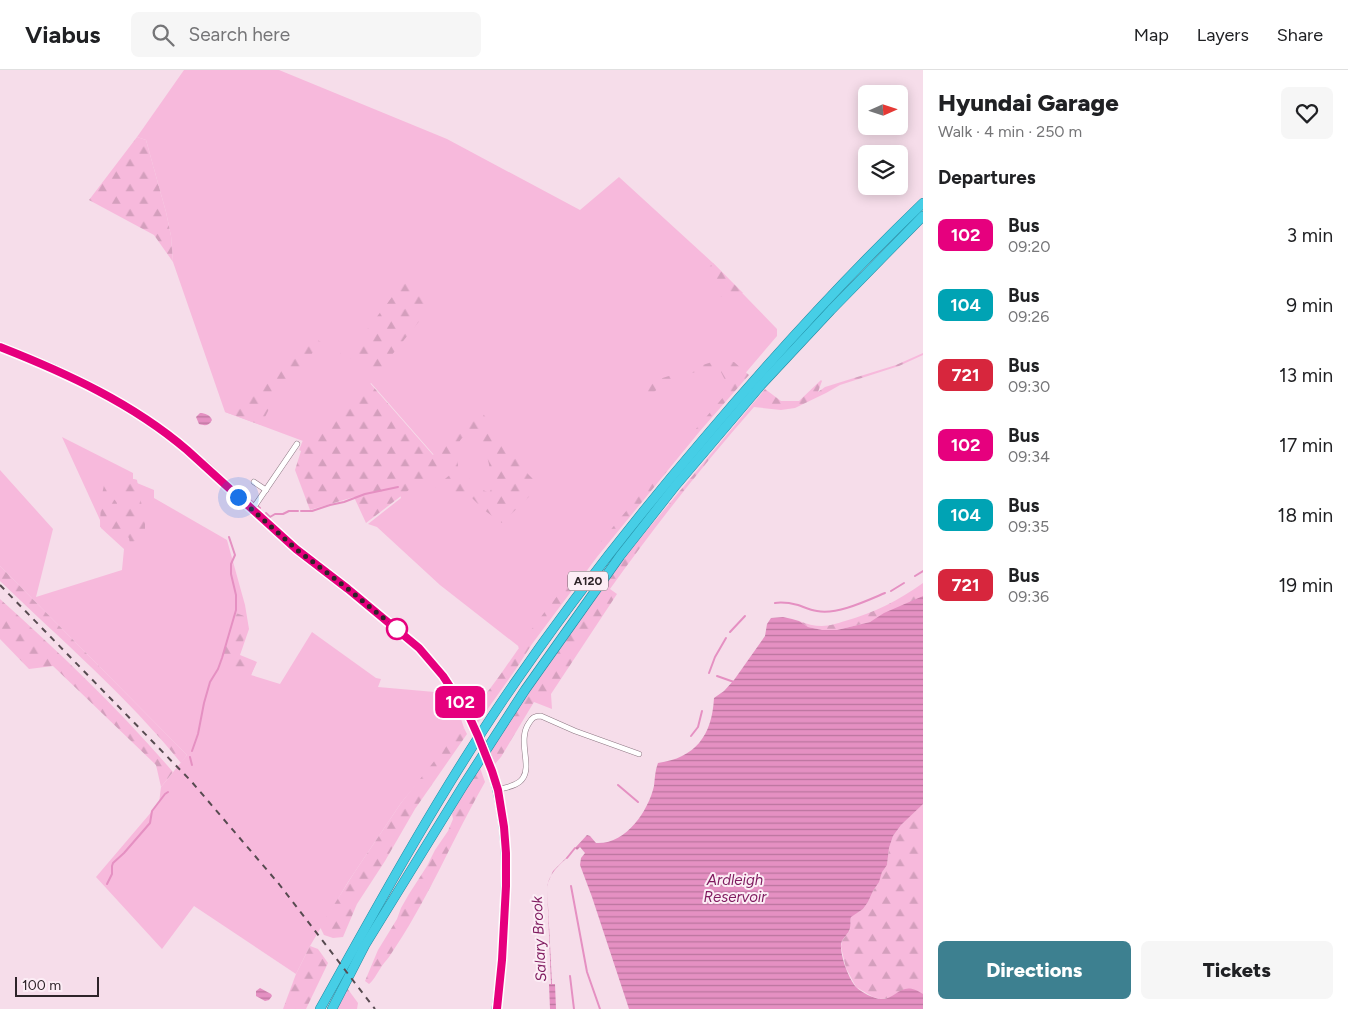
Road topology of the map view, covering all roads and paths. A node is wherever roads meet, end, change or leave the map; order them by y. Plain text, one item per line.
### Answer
1 (923, 203) edge
2 (923, 216) edge
3 (0, 347) edge
4 (297, 444) dead end
5 (254, 482) dead end
6 (266, 490) junction
7 (255, 506) junction
8 (639, 754) dead end
9 (498, 790) junction
10 (320, 1009) edge
11 (332, 1009) edge
12 (496, 1009) edge

1 - 10 highway, A120
2 - 11 highway, A120
3 - 7 main road
4 - 6 street
5 - 6 street
6 - 7 street
7 - 9 main road, bridge
8 - 9 street
9 - 12 main road

